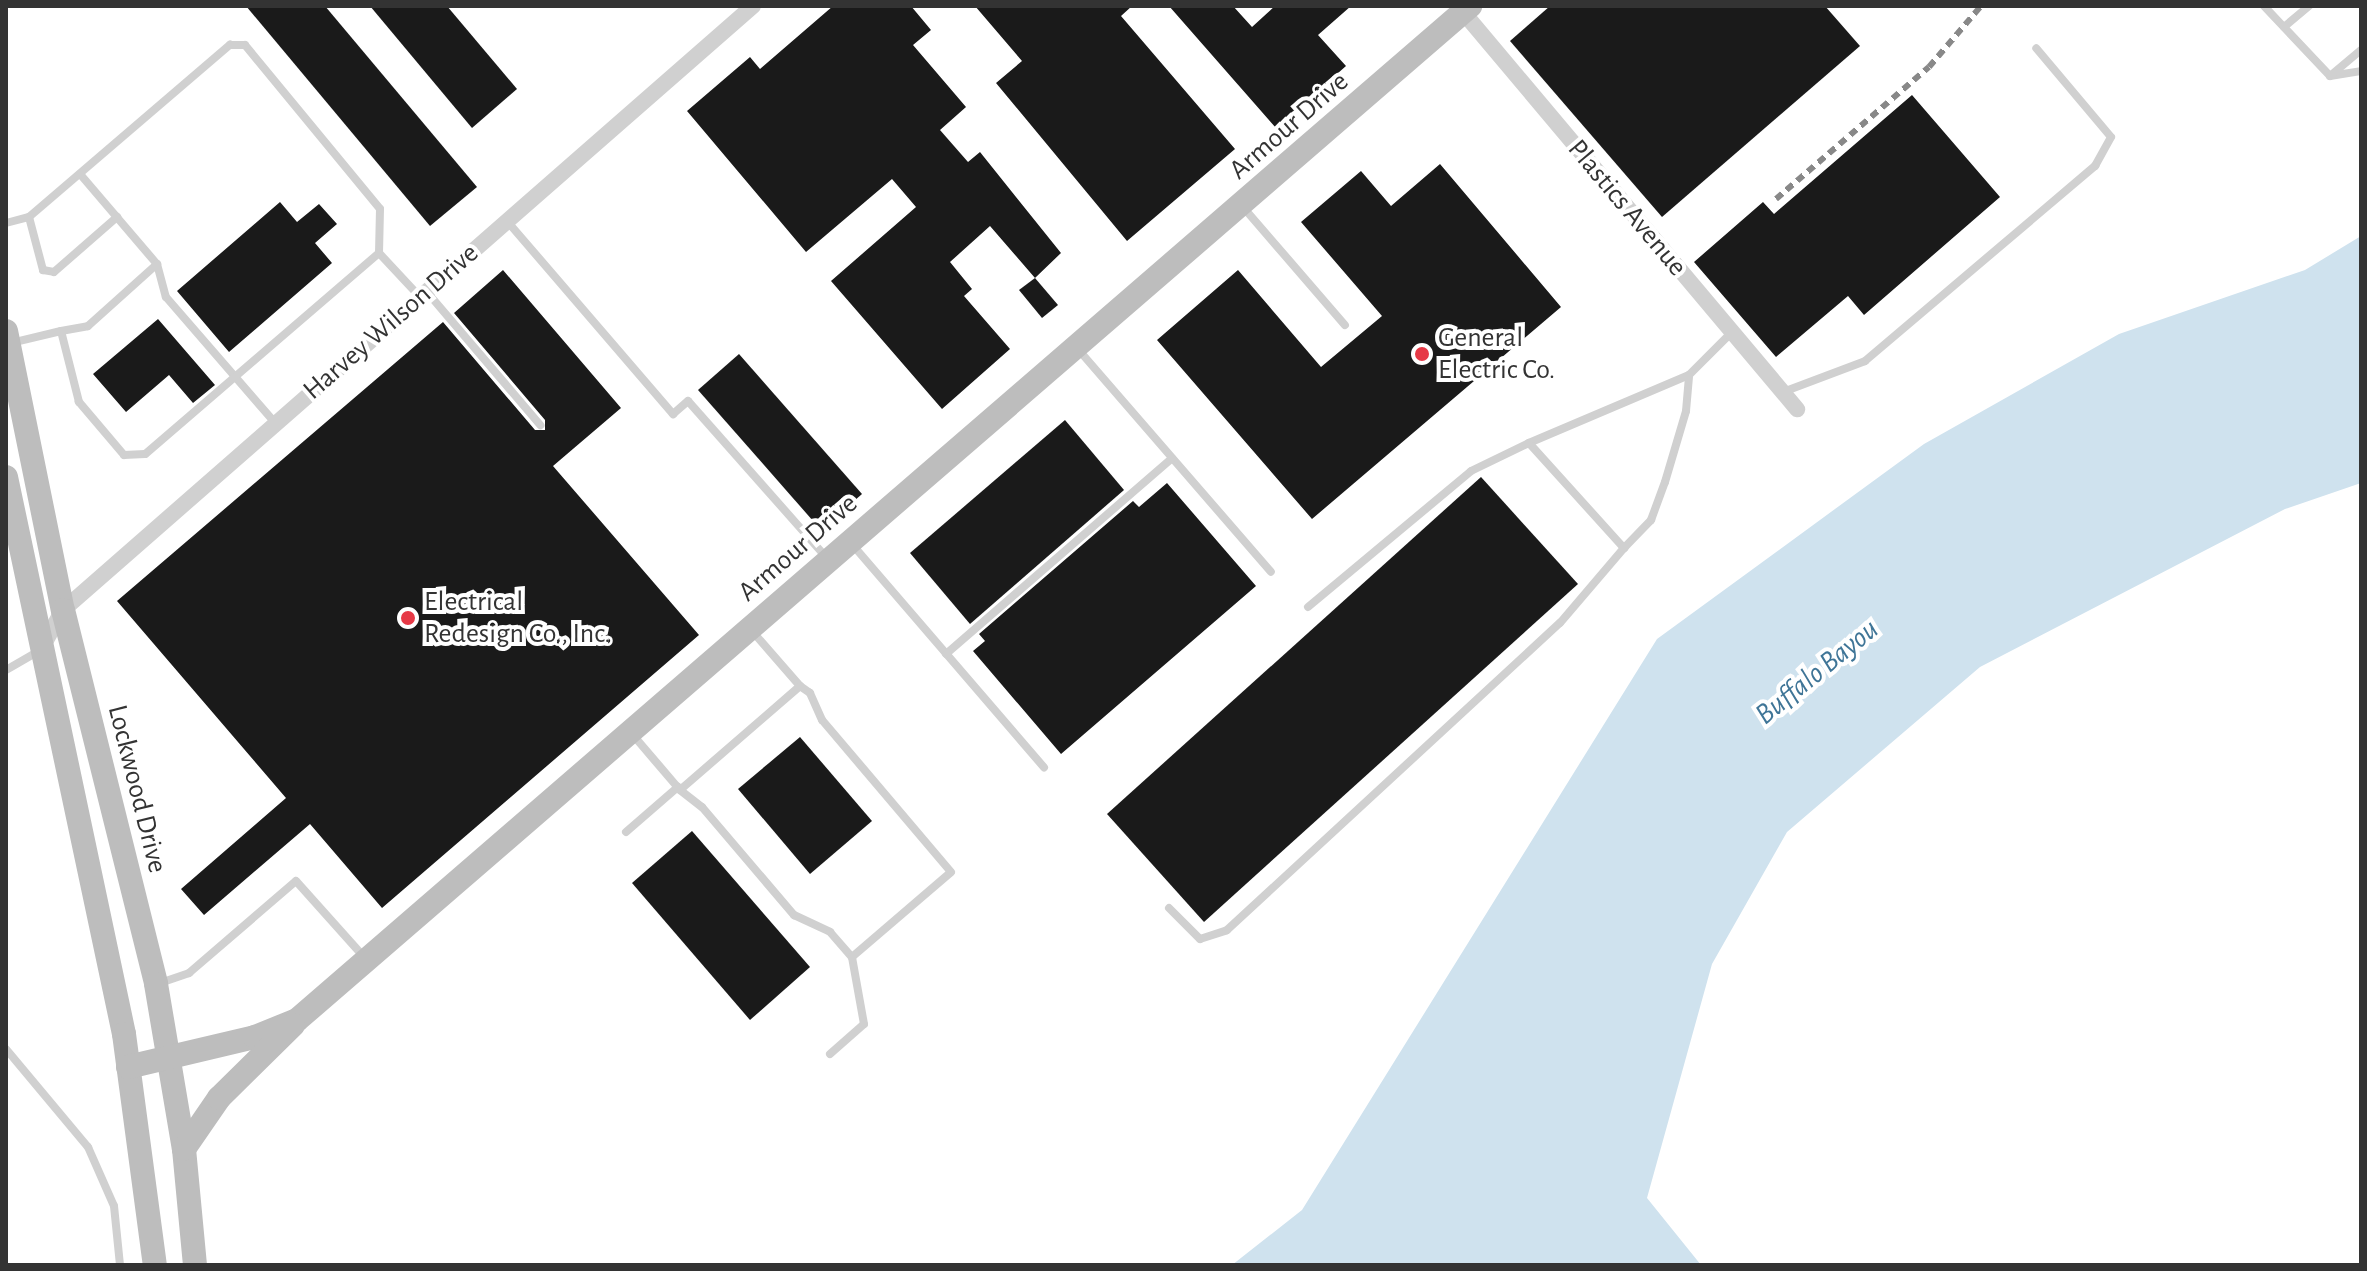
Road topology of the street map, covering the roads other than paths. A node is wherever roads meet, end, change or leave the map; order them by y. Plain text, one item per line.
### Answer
1 (753, 6) edge
2 (2264, 6) edge
3 (2309, 6) edge
4 (1464, 8) edge
5 (2284, 27) junction
6 (2036, 48) dead end
7 (2361, 50) edge
8 (2361, 71) edge
9 (2330, 76) junction
10 (80, 174) junction
11 (1243, 206) junction
12 (29, 217) junction
13 (117, 217) junction
14 (507, 221) junction
15 (6, 223) edge
16 (379, 253) junction
17 (157, 264) junction
18 (423, 294) junction
19 (1345, 325) dead end
20 (61, 331) junction
21 (1732, 332) junction
22 (7, 339) edge
23 (1077, 347) junction
24 (1689, 375) junction
25 (235, 378) junction
26 (1782, 392) junction
27 (1797, 409) dead end
28 (275, 423) junction
29 (540, 425) dead end
30 (1529, 443) junction
31 (1172, 458) junction
32 (7, 484) edge
33 (850, 543) junction
34 (1624, 548) junction
35 (830, 561) junction
36 (1271, 572) dead end
37 (1308, 607) dead end
38 (63, 610) junction
39 (750, 629) junction
40 (41, 649) junction
41 (946, 654) junction
42 (6, 670) edge
43 (800, 686) junction
44 (630, 732) junction
45 (1044, 767) dead end
46 (679, 788) junction
47 (626, 832) dead end
48 (1169, 908) dead end
49 (365, 957) junction
50 (852, 957) junction
51 (156, 984) junction
52 (297, 1020) junction
53 (6, 1049) edge
54 (830, 1054) dead end
55 (169, 1059) junction
56 (128, 1067) junction
57 (184, 1149) junction
58 (120, 1265) edge
59 (155, 1265) edge
60 (195, 1265) edge

1 - 14 street, Harvey Wilson Drive
2 - 5 lane
3 - 5 lane
4 - 11 main road, Armour Drive
4 - 21 street, Plastics Avenue
5 - 9 lane
6 - 26 lane
7 - 9 lane
8 - 9 lane
10 - 12 lane
10 - 13 lane
10 - 16 lane
11 - 19 lane
11 - 23 main road, Armour Drive
12 - 13 lane
12 - 15 lane
13 - 17 lane
14 - 18 street, Harvey Wilson Drive
14 - 35 lane
16 - 18 lane
16 - 25 lane
17 - 20 lane
17 - 25 lane
18 - 28 street, Harvey Wilson Drive
18 - 29 lane
20 - 22 lane
20 - 25 lane
21 - 24 lane
21 - 26 street, Plastics Avenue
22 - 38 main road, Lockwood Drive
23 - 31 lane
23 - 33 main road, Armour Drive
24 - 30 lane
24 - 34 lane
25 - 28 lane
26 - 27 street, Plastics Avenue
28 - 38 street, Harvey Wilson Drive
30 - 34 lane
30 - 37 lane
31 - 36 lane
31 - 41 lane
32 - 40 main road
33 - 35 main road, Armour Drive
33 - 41 lane
34 - 48 lane
35 - 39 main road, Armour Drive
38 - 40 street, Harvey Wilson Drive
38 - 51 main road, Lockwood Drive
39 - 43 lane
39 - 44 main road, Armour Drive
40 - 42 lane
40 - 56 main road
41 - 45 lane
43 - 46 lane
43 - 50 lane
44 - 46 lane
44 - 49 main road, Armour Drive
46 - 47 lane
46 - 50 lane
49 - 51 lane
49 - 52 main road, Armour Drive
50 - 54 lane
51 - 55 main road, Lockwood Drive
52 - 55 main road, Armour Drive
52 - 57 main road
53 - 58 lane
55 - 56 main road, Armour Drive
55 - 57 main road, Lockwood Drive
56 - 59 main road
57 - 60 main road, Lockwood Drive

